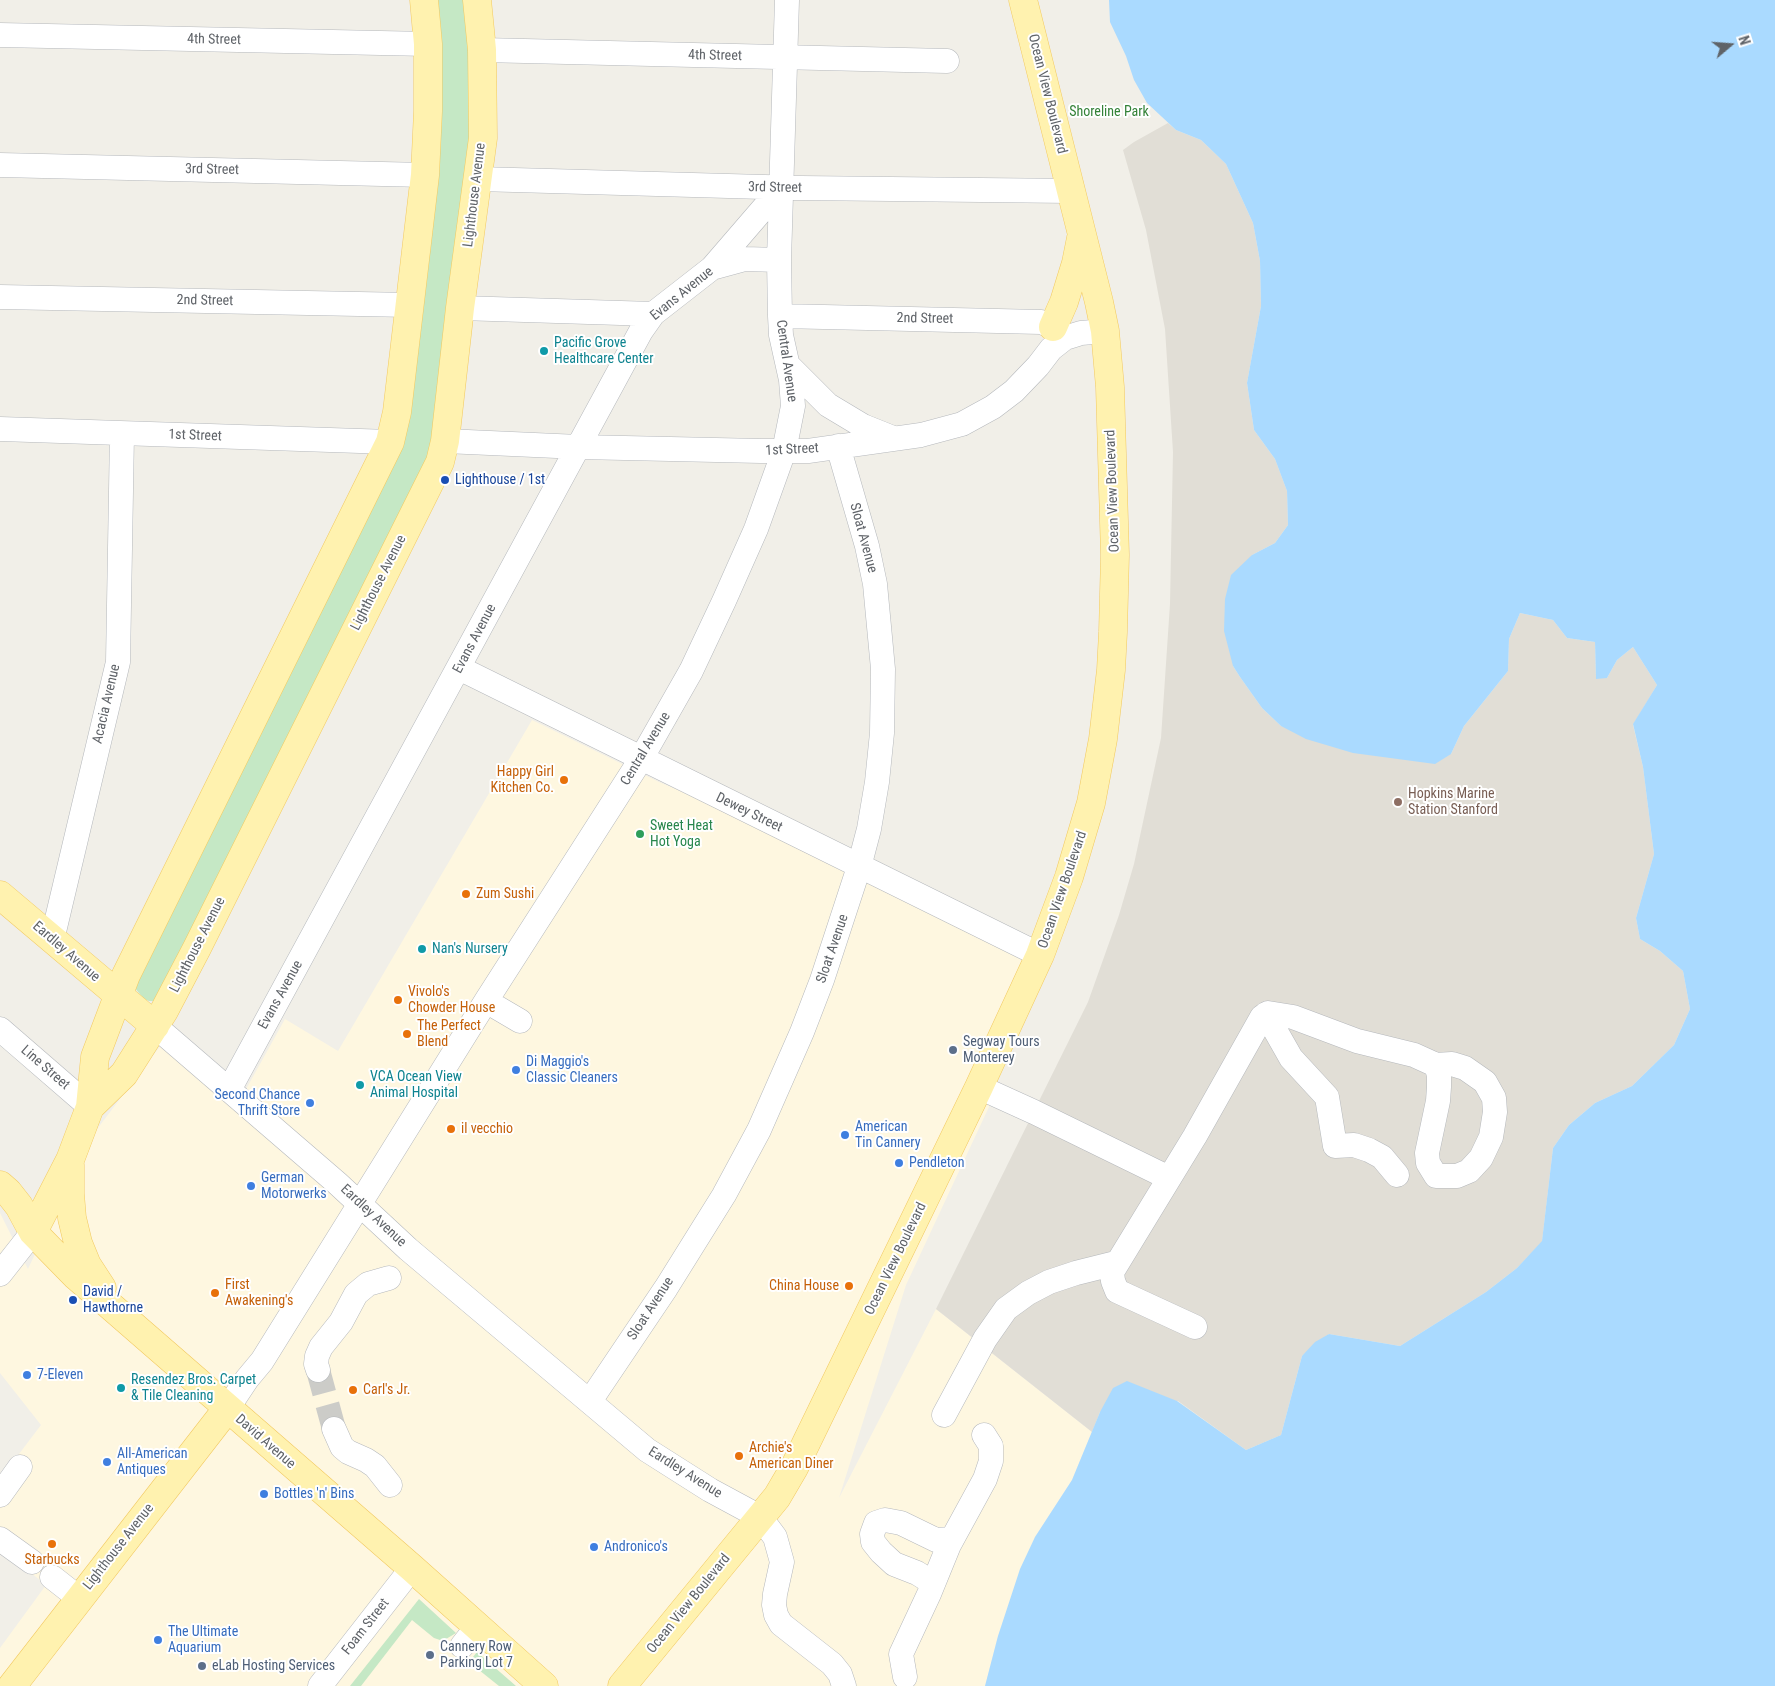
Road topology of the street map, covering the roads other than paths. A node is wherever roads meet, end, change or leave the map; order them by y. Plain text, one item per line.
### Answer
1 (424, 0) edge
2 (477, 0) edge
3 (787, 0) edge
4 (1023, 0) edge
5 (0, 35) edge
6 (428, 44) junction
7 (482, 50) junction
8 (786, 58) junction
9 (948, 61) dead end
10 (0, 165) edge
11 (425, 175) junction
12 (478, 178) junction
13 (782, 188) junction
14 (1071, 191) junction
15 (1082, 232) junction
16 (779, 260) junction
17 (712, 268) junction
18 (0, 297) edge
19 (410, 305) junction
20 (460, 308) junction
21 (653, 314) junction
22 (780, 316) junction
23 (1104, 331) junction
24 (1059, 332) junction
25 (788, 366) junction
26 (0, 429) edge
27 (122, 434) junction
28 (894, 439) junction
29 (445, 441) junction
30 (390, 442) junction
31 (838, 446) junction
32 (579, 447) junction
33 (784, 451) junction
34 (460, 668) junction
35 (641, 759) junction
36 (860, 867) junction
37 (0, 895) edge
38 (52, 940) junction
39 (1040, 955) junction
40 (118, 996) junction
41 (486, 1001) junction
42 (1266, 1014) junction
43 (520, 1021) dead end
44 (155, 1026) junction
45 (0, 1029) edge
46 (1436, 1065) junction
47 (979, 1087) junction
48 (229, 1090) junction
49 (90, 1107) junction
50 (70, 1160) junction
51 (1397, 1175) dead end
52 (1169, 1178) junction
53 (0, 1185) edge
54 (360, 1204) junction
55 (33, 1232) junction
56 (1116, 1263) junction
57 (0, 1274) edge
58 (389, 1278) dead end
59 (119, 1314) junction
60 (1195, 1327) dead end
61 (318, 1370) tunnel mouth
62 (590, 1401) junction
63 (227, 1408) junction
64 (944, 1415) dead end
65 (334, 1429) tunnel mouth
66 (984, 1435) dead end
67 (20, 1467) dead end
68 (390, 1485) dead end
69 (0, 1495) edge
70 (760, 1517) junction
71 (0, 1539) edge
72 (952, 1539) junction
73 (32, 1562) dead end
74 (412, 1568) junction
75 (52, 1577) dead end
76 (933, 1583) junction
77 (80, 1599) junction
78 (905, 1677) dead end
79 (625, 1682) edge
80 (0, 1683) edge
81 (4, 1686) edge
82 (12, 1686) edge
83 (320, 1686) edge
84 (544, 1686) edge
85 (844, 1686) edge

1 - 6 main road, Lighthouse Avenue
2 - 7 main road, Lighthouse Avenue
3 - 8 street, Central Avenue
4 - 14 main road, Ocean View Boulevard
5 - 6 street, 4th Street
6 - 11 main road, Lighthouse Avenue
7 - 8 street, 4th Street
7 - 12 main road, Lighthouse Avenue
8 - 9 street, 4th Street
8 - 13 street, Central Avenue
10 - 11 street, 3rd Street
11 - 19 main road, Lighthouse Avenue
12 - 13 street, 3rd Street
12 - 20 main road, Lighthouse Avenue
13 - 14 street, 3rd Street
13 - 16 street, Central Avenue
13 - 17 street
14 - 15 main road, Ocean View Boulevard
15 - 23 main road, Ocean View Boulevard
15 - 24 main road
16 - 17 street, Evans Avenue
16 - 22 street, Central Avenue
17 - 21 street, Evans Avenue
18 - 19 street, 2nd Street
19 - 30 main road, Lighthouse Avenue
20 - 21 street
20 - 29 main road, Lighthouse Avenue
21 - 32 street, Evans Avenue
22 - 24 street, 2nd Street
22 - 25 street, Central Avenue
23 - 24 street, 1st Street
23 - 39 main road, Ocean View Boulevard
24 - 28 street, 1st Street
25 - 28 street
25 - 33 street, Central Avenue
26 - 27 street, 1st Street
27 - 30 street, 1st Street
27 - 38 street, Acacia Avenue
28 - 31 street, 1st Street
29 - 32 street, 1st Street
29 - 44 main road, Lighthouse Avenue
30 - 40 main road, Lighthouse Avenue
31 - 33 street, 1st Street
31 - 36 street, Sloat Avenue
32 - 33 street, 1st Street
32 - 34 street, Evans Avenue
33 - 35 street, Central Avenue
34 - 35 street, Dewey Street
34 - 48 street, Evans Avenue
35 - 36 street, Dewey Street
35 - 41 street, Central Avenue
36 - 39 street, Dewey Street
36 - 62 street, Sloat Avenue
37 - 38 main road, Eardley Avenue
38 - 40 main road, Eardley Avenue
39 - 47 main road, Ocean View Boulevard
40 - 44 main road, Eardley Avenue
40 - 49 main road, Lighthouse Avenue
41 - 43 street
41 - 54 street, Central Avenue
42 - 46 street
42 - 51 street
42 - 52 street
44 - 48 street, Eardley Avenue
44 - 49 main road, Lighthouse Avenue
45 - 49 street, Line Street
46 - 46 street
47 - 52 street
47 - 70 main road, Ocean View Boulevard
48 - 54 street, Eardley Avenue
49 - 50 main road, Lighthouse Avenue
50 - 55 main road, Lighthouse Avenue
50 - 59 main road
52 - 56 street
53 - 55 main road, David Avenue
54 - 62 street, Eardley Avenue
54 - 63 street, Central Avenue
55 - 57 street
55 - 59 main road, David Avenue
56 - 60 street
56 - 64 street
58 - 61 street
59 - 63 main road, David Avenue
62 - 70 street, Eardley Avenue
63 - 74 main road, David Avenue
63 - 77 main road, Lighthouse Avenue
65 - 68 street
66 - 72 street
67 - 69 street
70 - 79 main road, Ocean View Boulevard
70 - 85 street
71 - 73 street
72 - 76 street
72 - 76 street
74 - 83 street, Foam Street
74 - 84 main road, David Avenue
75 - 77 street
76 - 78 street
77 - 82 main road, Lighthouse Avenue
80 - 81 street

